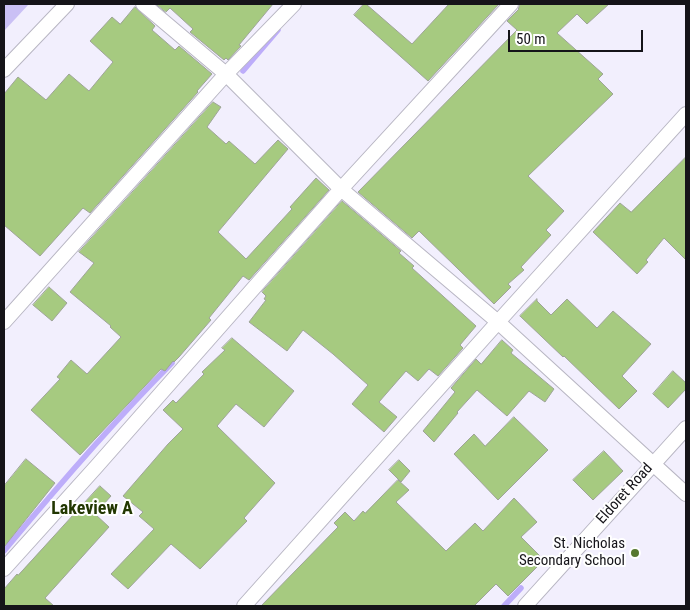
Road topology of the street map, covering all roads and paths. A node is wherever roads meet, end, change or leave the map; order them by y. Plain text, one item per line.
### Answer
1 (67, 4) edge
2 (143, 4) edge
3 (294, 4) edge
4 (510, 4) edge
5 (4, 70) edge
6 (226, 74) junction
7 (686, 114) edge
8 (341, 189) junction
9 (4, 322) edge
10 (498, 322) junction
11 (686, 428) edge
12 (653, 464) junction
13 (686, 494) edge
14 (4, 569) edge
15 (244, 606) edge
16 (525, 606) edge

1 - 5 street
2 - 6 street
3 - 6 street
4 - 8 street
6 - 8 street
6 - 9 street
7 - 10 street
8 - 10 street
8 - 14 street
10 - 12 street
10 - 15 street
11 - 12 street, Eldoret Road
12 - 13 street
12 - 16 street, Eldoret Road

